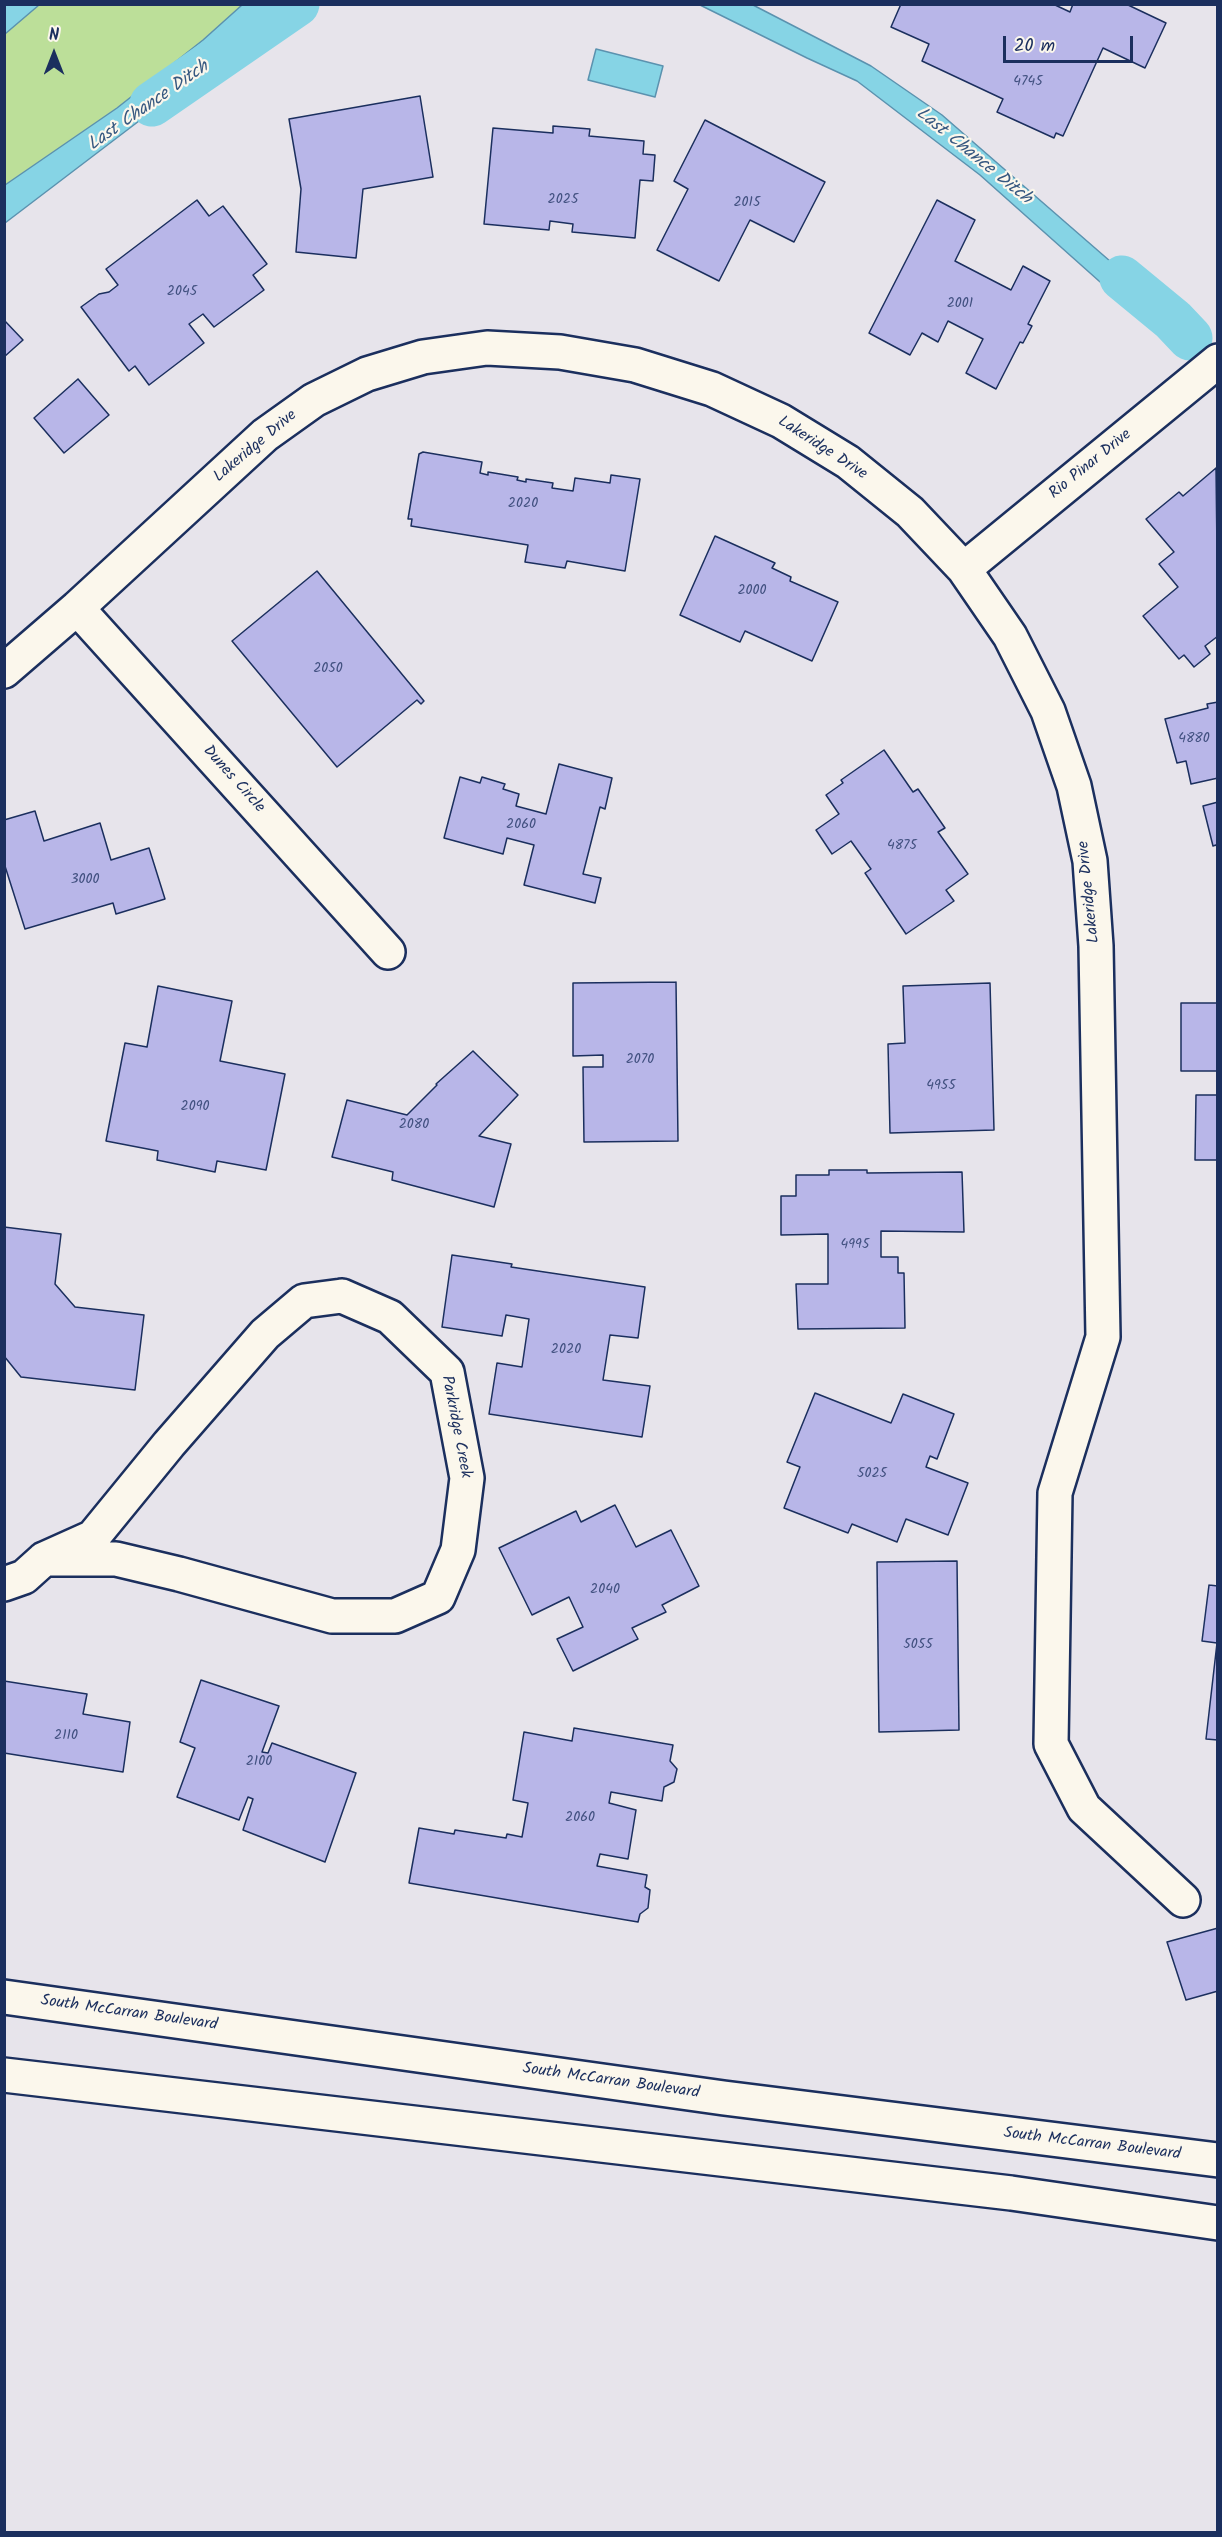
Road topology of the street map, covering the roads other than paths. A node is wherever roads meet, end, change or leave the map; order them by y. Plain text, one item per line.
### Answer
1 (1218, 361) edge
2 (964, 569) junction
3 (77, 608) junction
4 (4, 671) edge
5 (388, 952) dead end
6 (44, 1559) junction
7 (4, 1584) edge
8 (1183, 1900) dead end
9 (4, 1997) edge
10 (4, 2075) edge
11 (1218, 2160) edge
12 (1218, 2223) edge

1 - 2 street, Rio Pinar Drive
2 - 3 street, Lakeridge Drive
2 - 8 street, Lakeridge Drive
3 - 4 street, Lakeridge Drive
3 - 5 street, Dunes Circle
6 - 6 street, Parkridge Creek
6 - 7 street, Parkridge Creek
9 - 11 street, South McCarran Boulevard
10 - 12 street

